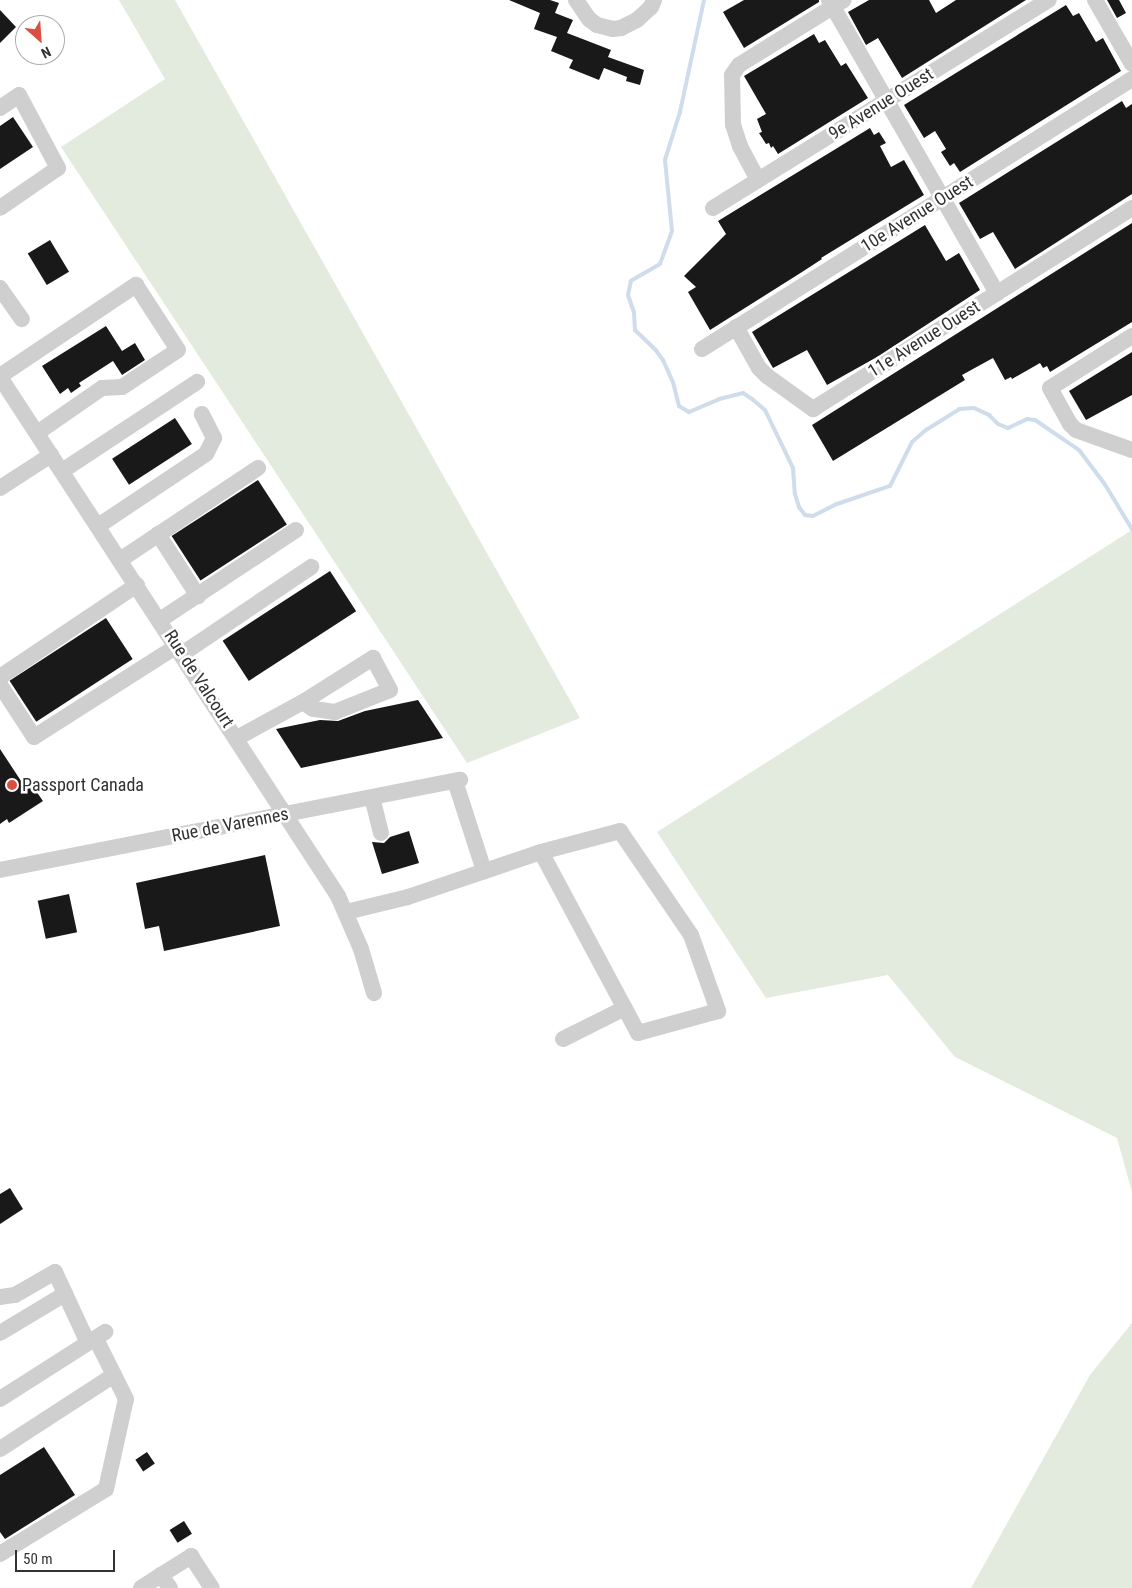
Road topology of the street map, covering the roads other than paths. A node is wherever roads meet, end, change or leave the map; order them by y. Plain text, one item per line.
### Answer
1 (576, 0) edge
2 (1049, 0) edge
3 (1095, 0) edge
4 (835, 2) edge
5 (652, 3) edge
6 (1132, 64) edge
7 (1132, 78) edge
8 (886, 102) junction
9 (0, 108) edge
10 (758, 180) junction
11 (941, 199) junction
12 (0, 208) edge
13 (713, 208) dead end
14 (1132, 208) edge
15 (0, 288) edge
16 (997, 293) junction
17 (22, 320) dead end
18 (736, 327) junction
19 (1132, 336) edge
20 (702, 349) dead end
21 (0, 377) edge
22 (198, 382) dead end
23 (6, 401) edge
24 (202, 414) dead end
25 (37, 433) junction
26 (1132, 450) edge
27 (52, 455) junction
28 (258, 468) dead end
29 (62, 472) junction
30 (0, 488) edge
31 (98, 526) junction
32 (296, 530) dead end
33 (158, 534) junction
34 (120, 560) junction
35 (311, 567) dead end
36 (137, 585) junction
37 (198, 596) junction
38 (160, 620) junction
39 (179, 650) junction
40 (0, 677) edge
41 (0, 685) edge
42 (303, 702) junction
43 (237, 738) junction
44 (372, 797) junction
45 (287, 814) junction
46 (381, 833) dead end
47 (541, 852) junction
48 (0, 870) edge
49 (484, 871) junction
50 (346, 912) junction
51 (374, 993) dead end
52 (625, 1008) junction
53 (563, 1038) dead end
54 (65, 1294) junction
55 (0, 1297) edge
56 (0, 1333) edge
57 (96, 1338) junction
58 (114, 1375) junction
59 (0, 1399) edge
60 (0, 1449) edge
61 (0, 1554) edge
62 (166, 1581) edge
63 (141, 1588) edge
64 (212, 1588) edge

1 - 5 street
2 - 8 street, 9e Avenue Ouest
3 - 6 street
4 - 8 street
4 - 10 street
7 - 11 street, 10e Avenue Ouest
8 - 10 street, 9e Avenue Ouest
8 - 11 street
9 - 12 street
10 - 13 street, 9e Avenue Ouest
11 - 16 street
11 - 18 street, 10e Avenue Ouest
14 - 16 street, 11e Avenue Ouest
15 - 17 street
16 - 18 street, 11e Avenue Ouest
18 - 20 street, 10e Avenue Ouest
19 - 26 street
21 - 23 street, Rue de Valcourt
21 - 25 street
22 - 29 street
23 - 25 street, Rue de Valcourt
24 - 31 street
25 - 27 street, Rue de Valcourt
27 - 29 street, Rue de Valcourt
27 - 30 street
28 - 33 street
29 - 31 street, Rue de Valcourt
31 - 34 street, Rue de Valcourt
32 - 37 street
33 - 34 street
33 - 37 street
34 - 36 street, Rue de Valcourt
35 - 39 street
36 - 38 street, Rue de Valcourt
36 - 40 street
37 - 38 street
38 - 39 street, Rue de Valcourt
39 - 41 street
39 - 43 street, Rue de Valcourt
42 - 42 street
42 - 43 street
43 - 45 street, Rue de Valcourt
44 - 45 street, Rue de Varennes
44 - 46 street
44 - 49 street, Rue de Varennes
45 - 48 street, Rue de Varennes
45 - 50 street, Rue de Valcourt
47 - 49 street
47 - 52 street
47 - 52 street
49 - 50 street
50 - 51 street, Rue de Valcourt
52 - 53 street
54 - 55 street
54 - 56 street
54 - 57 street
57 - 58 street
57 - 59 street
58 - 60 street
58 - 61 street
62 - 63 street
62 - 64 street

